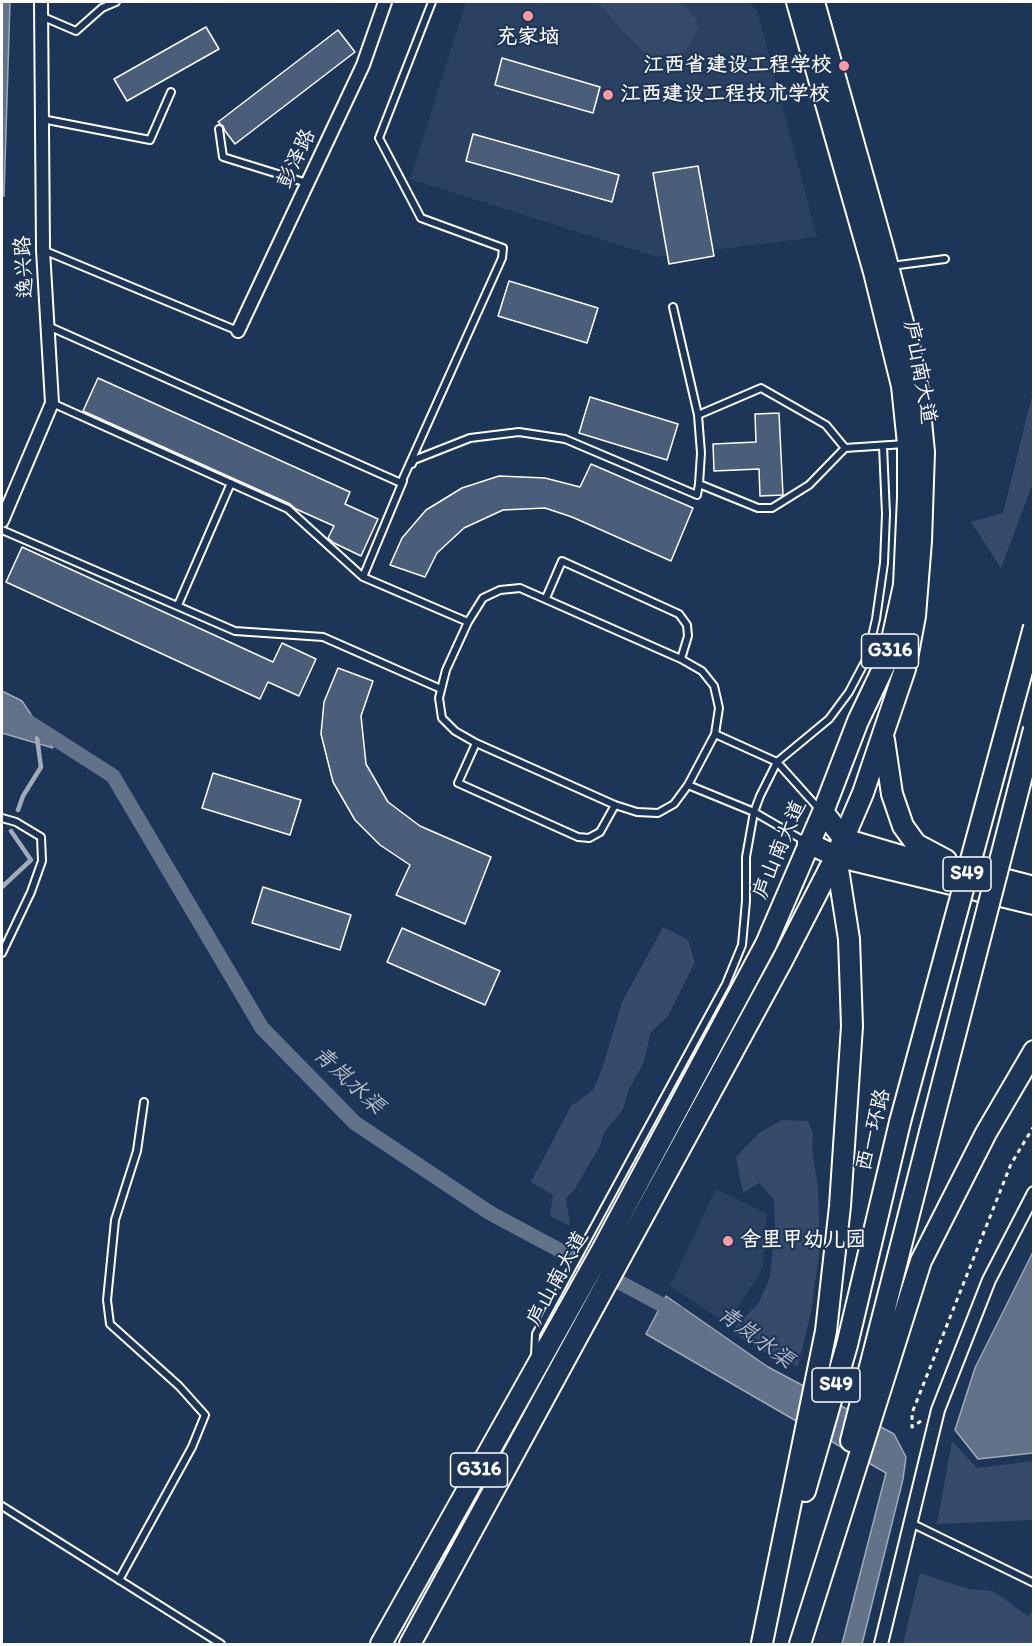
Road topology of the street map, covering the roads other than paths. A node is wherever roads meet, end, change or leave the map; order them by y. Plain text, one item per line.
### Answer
1 (41, 2) edge
2 (116, 2) edge
3 (385, 2) edge
4 (432, 2) edge
5 (797, 2) edge
6 (814, 2) edge
7 (41, 15) junction
8 (171, 92) dead end
9 (42, 119) junction
10 (219, 129) dead end
11 (307, 183) junction
12 (43, 250) junction
13 (945, 259) dead end
14 (888, 266) junction
15 (674, 307) dead end
16 (48, 326) junction
17 (238, 331) joint
18 (52, 403) junction
19 (698, 415) junction
20 (908, 444) junction
21 (883, 446) junction
22 (845, 448) junction
23 (231, 483) junction
24 (401, 483) junction
25 (699, 484) junction
26 (2, 521) edge
27 (2, 530) edge
28 (363, 577) junction
29 (546, 598) junction
30 (178, 605) junction
31 (468, 622) junction
32 (1034, 627) edge
33 (681, 658) junction
34 (441, 688) junction
35 (1034, 729) edge
36 (715, 734) junction
37 (884, 734) junction
38 (476, 743) junction
39 (777, 762) junction
40 (688, 784) junction
41 (615, 805) junction
42 (754, 812) junction
43 (823, 812) junction
44 (2, 818) edge
45 (808, 843) junction
46 (840, 847) junction
47 (965, 869) junction
48 (1034, 887) edge
49 (1034, 904) edge
50 (2, 953) edge
51 (1034, 1052) edge
52 (144, 1102) dead end
53 (1034, 1193) edge
54 (569, 1291) junction
55 (2, 1506) edge
56 (914, 1525) junction
57 (119, 1580) junction
58 (1034, 1583) edge
59 (221, 1644) edge
60 (381, 1644) edge
61 (410, 1644) edge
62 (762, 1644) edge
63 (800, 1644) edge
64 (881, 1644) edge

1 - 7 street, 逸兴路
2 - 7 lane
3 - 11 street, 彭泽路
4 - 24 lane
5 - 20 highway, 庐山南大道 / G316
6 - 14 highway, 庐山南大道 / G316
7 - 9 street, 逸兴路
8 - 9 lane
9 - 12 street, 逸兴路
10 - 11 lane
11 - 17 street, 彭泽路
12 - 16 street, 逸兴路
12 - 17 lane
13 - 14 lane
14 - 37 highway, 庐山南大道 / G316
15 - 19 lane
16 - 18 street, 逸兴路
16 - 24 lane
18 - 23 lane
18 - 26 street, 逸兴路
19 - 22 lane
19 - 25 lane
20 - 21 lane
20 - 43 highway, 庐山南大道 / G316
21 - 22 lane
21 - 39 lane
22 - 25 lane
23 - 28 lane
23 - 30 lane
24 - 25 lane
24 - 28 lane
27 - 30 lane
28 - 31 lane
29 - 31 lane
29 - 33 lane
29 - 33 lane
30 - 34 lane
31 - 34 lane
32 - 62 highway, 西一环路 / S49, bridge
33 - 36 lane
34 - 38 lane
35 - 63 highway, S49, bridge
36 - 39 lane
36 - 40 lane
37 - 46 highway, 庐山南大道 / G316
37 - 47 highway
38 - 41 lane
38 - 41 lane
39 - 42 lane
39 - 43 lane
40 - 41 lane
40 - 42 lane
42 - 45 lane
42 - 54 lane
43 - 45 highway, 庐山南大道 / G316
43 - 46 highway
44 - 50 lane
45 - 46 highway
45 - 54 highway, 庐山南大道 / G316
46 - 47 highway
46 - 49 highway
46 - 61 highway, 庐山南大道 / G316
46 - 62 highway
47 - 48 highway
51 - 63 highway
52 - 57 lane
53 - 56 street
54 - 60 highway, 庐山南大道 / G316
55 - 57 lane
56 - 58 lane
56 - 64 street
57 - 59 lane

